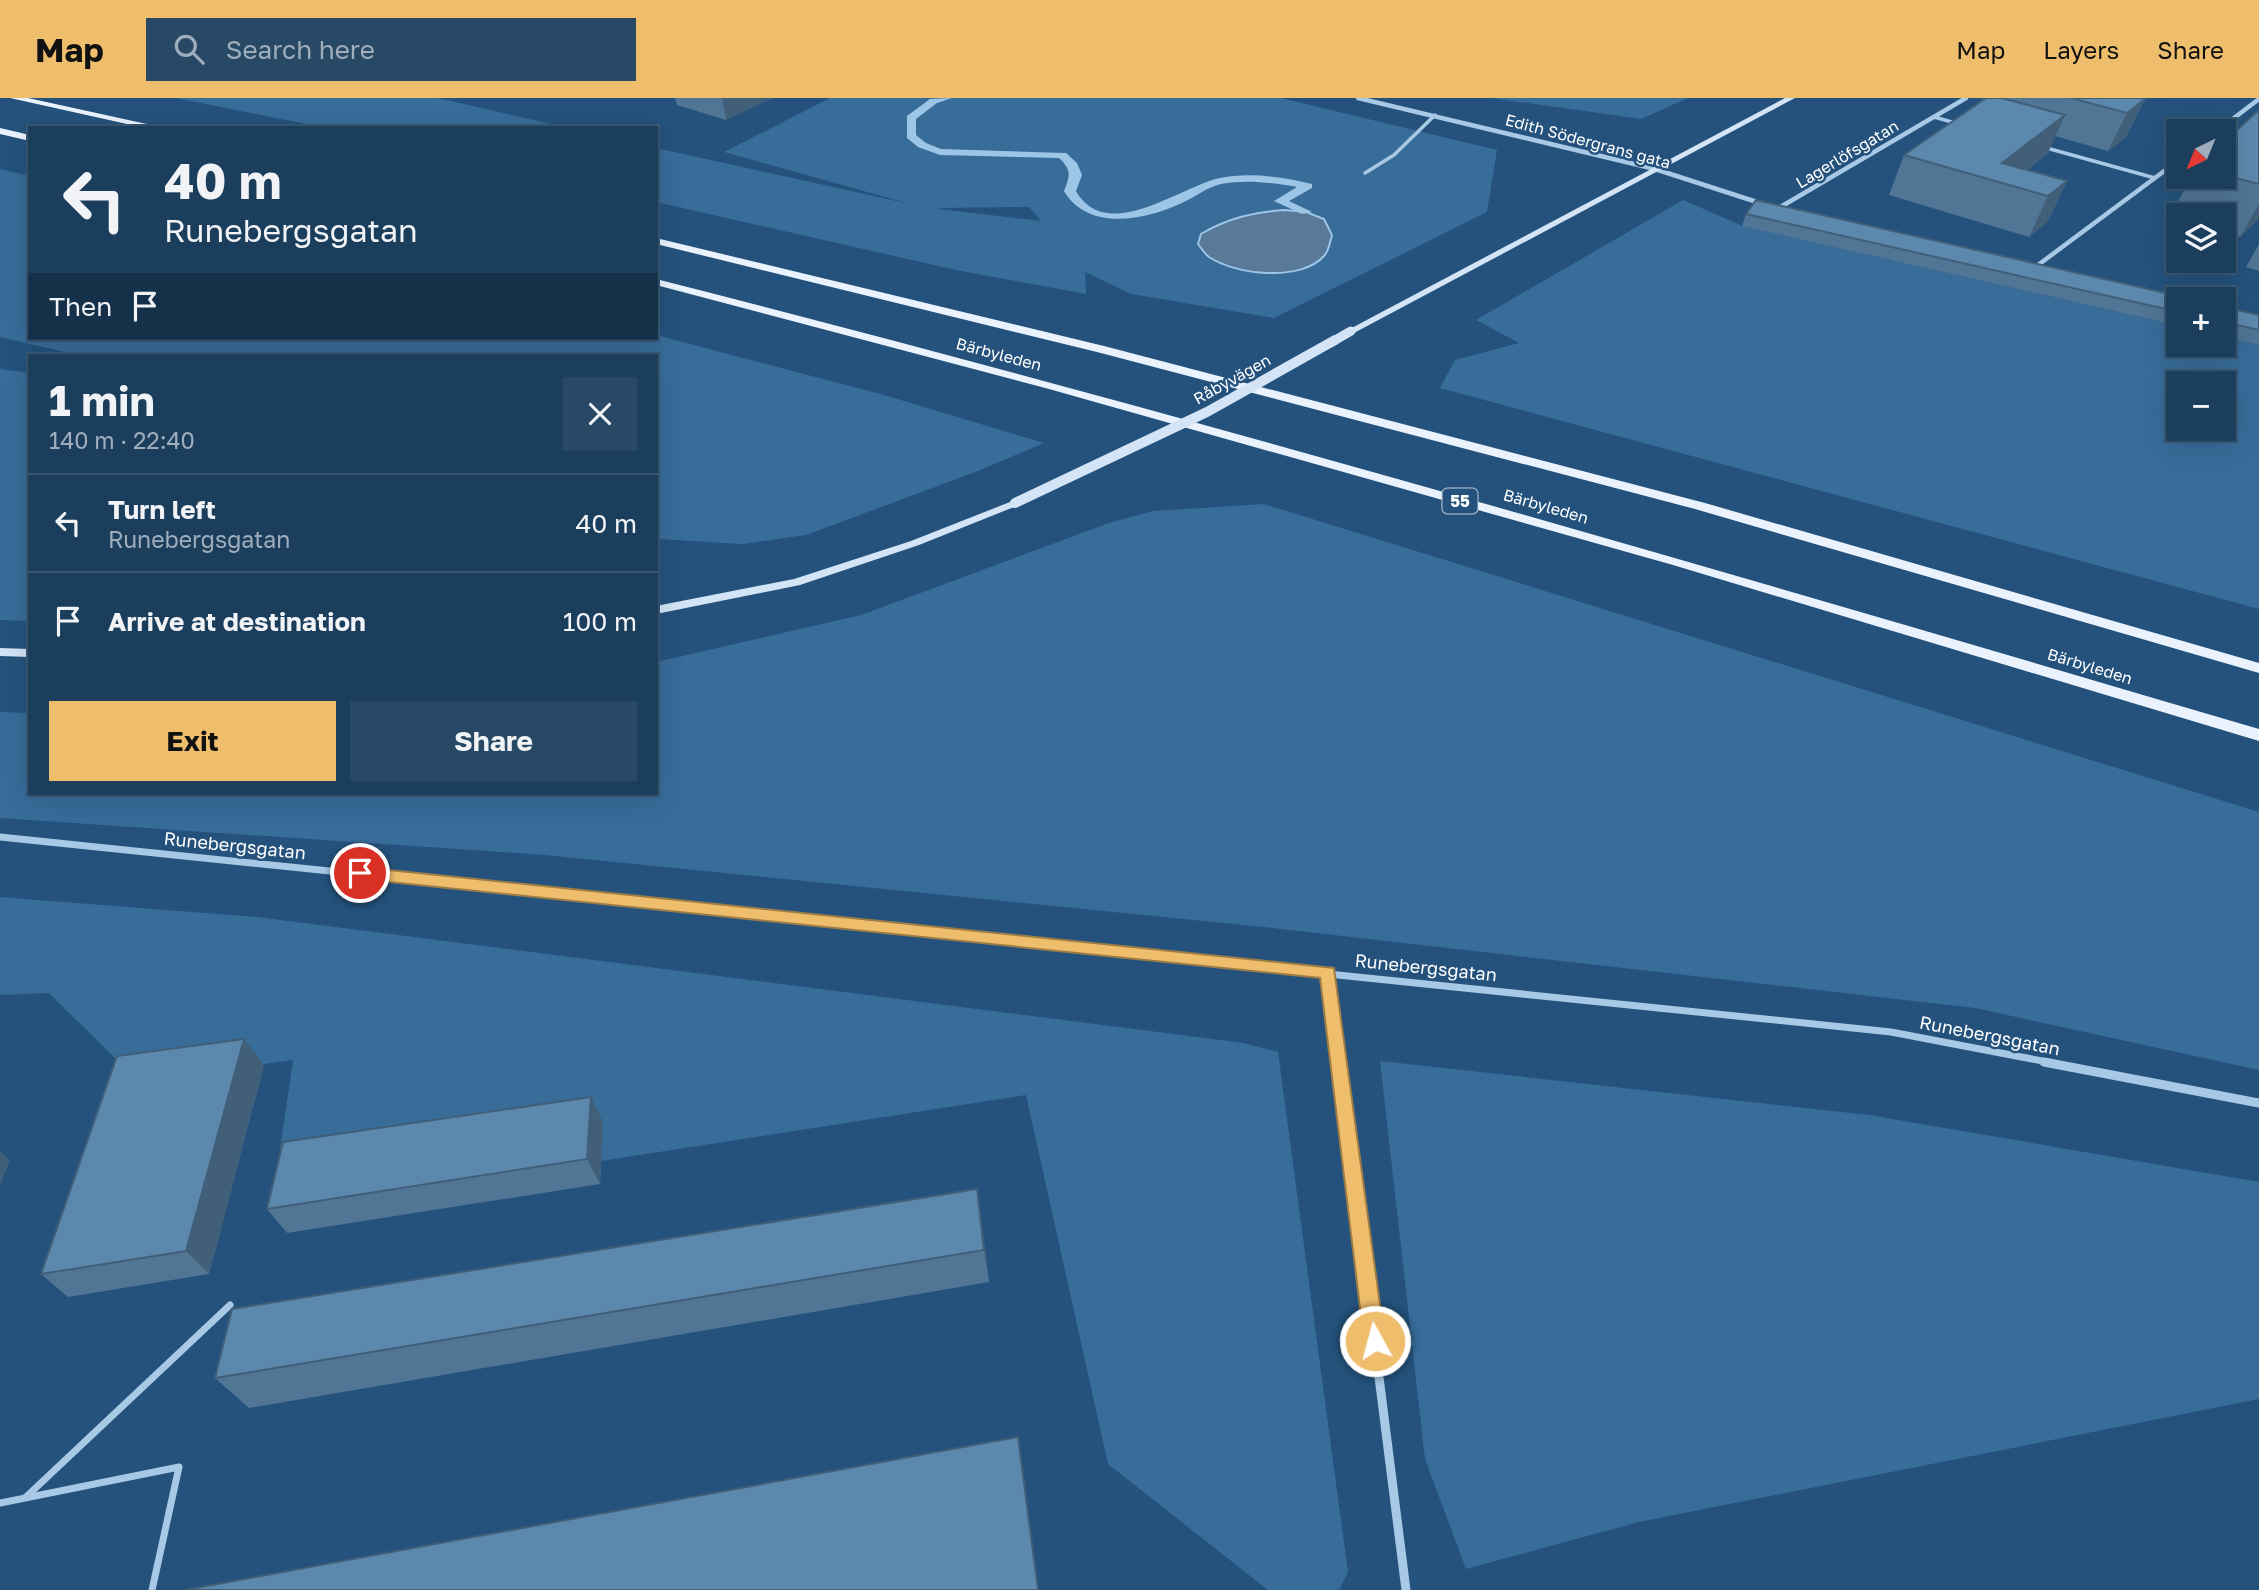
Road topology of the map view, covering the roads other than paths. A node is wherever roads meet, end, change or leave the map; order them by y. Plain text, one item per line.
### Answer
1 (15, 98) edge
2 (1358, 98) edge
3 (1791, 98) edge
4 (1966, 98) edge
5 (2259, 99) edge
6 (1435, 115) junction
7 (1934, 117) junction
8 (2233, 119) edge
9 (1961, 124) edge
10 (150, 126) edge
11 (0, 131) edge
12 (28, 138) edge
13 (2042, 146) edge
14 (1655, 169) junction
15 (2166, 169) edge
16 (1365, 173) dead end
17 (2155, 177) junction
18 (1689, 182) joint
19 (1777, 209) junction
20 (1791, 212) edge
21 (658, 241) edge
22 (2046, 272) edge
23 (658, 283) edge
24 (658, 610) edge
25 (0, 652) edge
26 (28, 653) edge
27 (2259, 667) edge
28 (2259, 735) edge
29 (0, 837) edge
30 (1328, 972) junction
31 (2259, 1103) edge
32 (230, 1305) dead end
33 (26, 1497) junction
34 (0, 1503) edge
35 (152, 1590) edge
36 (1406, 1590) edge

1 - 10 main road
2 - 6 street, Edith Södergrans gata
3 - 14 main road, Råbyvägen
4 - 7 street, Lagerlöfsgatan
5 - 8 street
6 - 14 street, Edith Södergrans gata
6 - 16 lane
7 - 9 lane
7 - 19 street, Lagerlöfsgatan
11 - 12 main road
13 - 17 lane
14 - 18 street, Edith Södergrans gata
14 - 24 main road, Råbyvägen, bridge
15 - 17 street
17 - 22 street
18 - 19 street, Lagerlöfsgatan
19 - 20 street, Lagerlöfsgatan
21 - 27 main road, Bärbyleden
23 - 28 main road, Bärbyleden / 55
25 - 26 main road
29 - 30 street, Runebergsgatan
30 - 31 street, Runebergsgatan
30 - 36 street
32 - 33 lane
33 - 34 lane
33 - 35 lane

